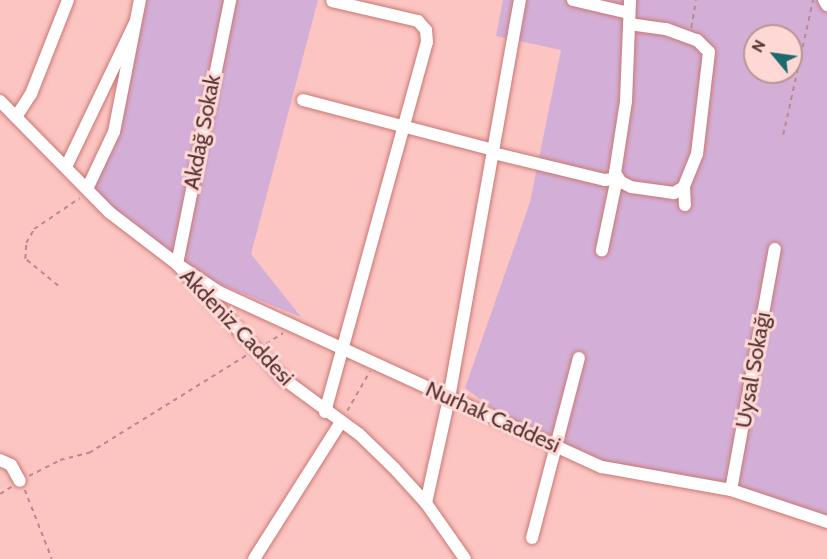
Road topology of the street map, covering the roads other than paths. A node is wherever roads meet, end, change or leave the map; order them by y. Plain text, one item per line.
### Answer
1 (68, 0) edge
2 (140, 0) edge
3 (230, 0) edge
4 (520, 0) edge
5 (573, 0) edge
6 (332, 1) edge
7 (629, 12) edge
8 (137, 20) junction
9 (303, 100) dead end
10 (0, 101) edge
11 (16, 117) junction
12 (405, 130) junction
13 (493, 152) junction
14 (66, 167) junction
15 (617, 178) junction
16 (684, 187) junction
17 (87, 189) junction
18 (685, 205) dead end
19 (775, 249) dead end
20 (602, 250) dead end
21 (177, 264) junction
22 (344, 349) junction
23 (579, 358) dead end
24 (449, 398) junction
25 (325, 411) junction
26 (340, 422) junction
27 (558, 447) junction
28 (0, 460) edge
29 (20, 481) road end
30 (731, 490) junction
31 (426, 503) junction
32 (827, 522) edge
33 (532, 538) dead end
34 (254, 559) edge
35 (465, 559) edge

1 - 11 street
2 - 8 street
3 - 21 street, Akdağ Sokak
4 - 13 street
5 - 7 street
6 - 12 street
7 - 15 street
7 - 16 street
8 - 14 street
8 - 17 street
9 - 12 street
10 - 11 street, Akdeniz Caddesi
11 - 14 street, Akdeniz Caddesi
12 - 13 street
12 - 22 street
13 - 15 street
13 - 24 street
14 - 17 street, Akdeniz Caddesi
15 - 16 street
15 - 20 street
16 - 18 street
17 - 21 street, Akdeniz Caddesi
19 - 30 street, Uysal Sokağı
21 - 22 street, Nurhak Caddesi
21 - 25 street, Akdeniz Caddesi
22 - 24 street, Nurhak Caddesi
22 - 25 street
23 - 27 street
24 - 27 street, Nurhak Caddesi
24 - 31 street
25 - 26 street, Akdeniz Caddesi
26 - 31 street, Akdeniz Caddesi
26 - 34 street
27 - 30 street, Nurhak Caddesi
27 - 33 street
28 - 29 street
30 - 32 street, Nurhak Caddesi
31 - 35 street, Akdeniz Caddesi

